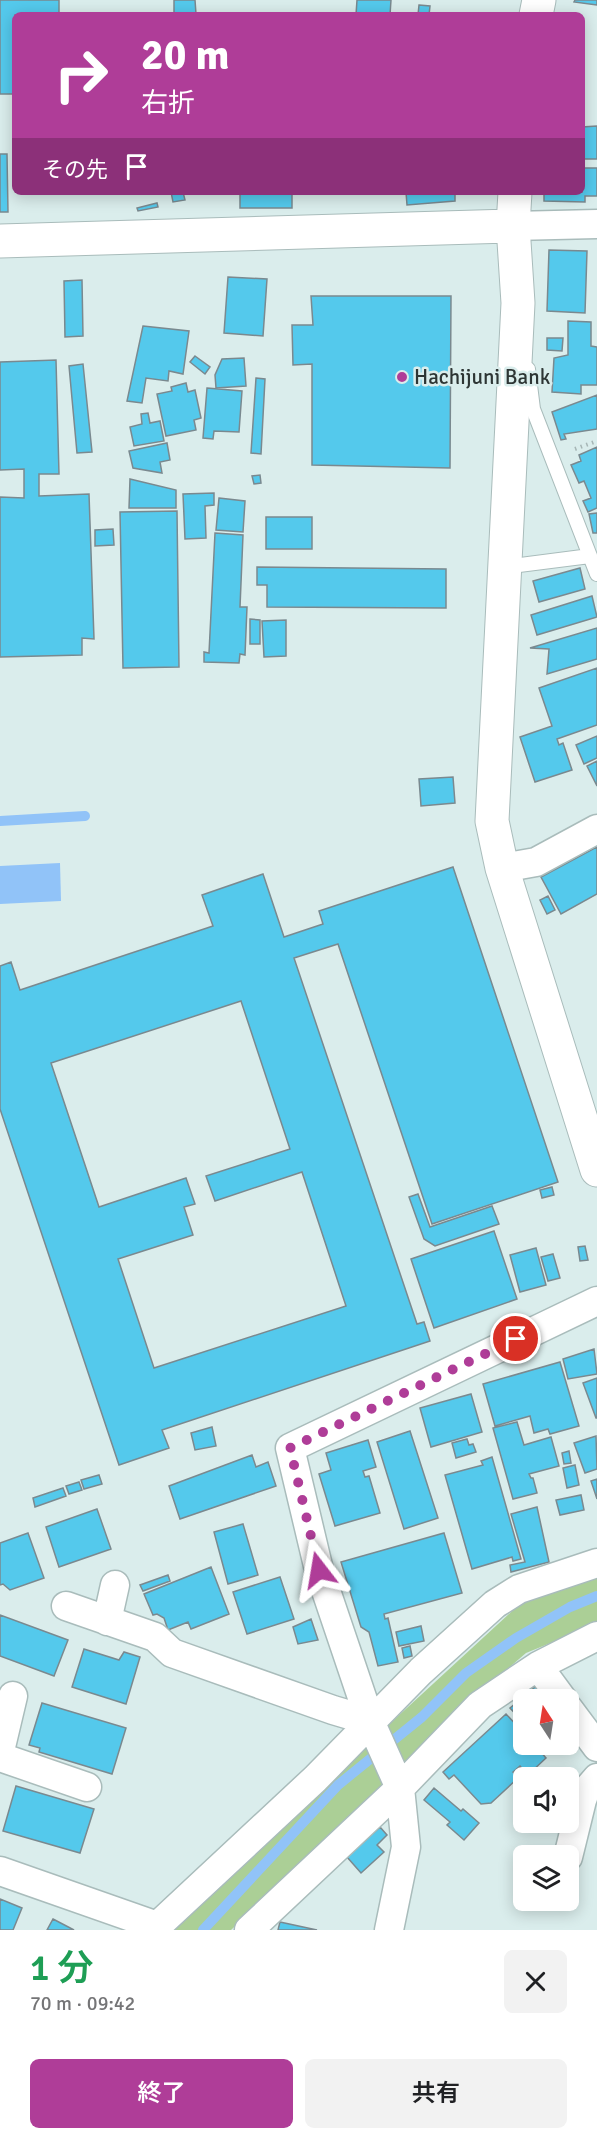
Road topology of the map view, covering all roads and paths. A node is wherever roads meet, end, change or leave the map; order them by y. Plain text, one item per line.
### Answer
1 (515, 195) edge
2 (597, 224) edge
3 (513, 226) junction
4 (0, 241) edge
5 (518, 303) junction
6 (590, 556) junction
7 (504, 567) junction
8 (597, 574) edge
9 (597, 829) edge
10 (502, 868) junction
11 (597, 1170) edge
12 (597, 1300) edge
13 (597, 1563) edge
14 (115, 1585) dead end
15 (66, 1606) dead end
16 (107, 1621) junction
17 (597, 1636) edge
18 (538, 1666) junction
19 (554, 1689) edge
20 (13, 1696) dead end
21 (579, 1723) edge
22 (372, 1724) junction
23 (597, 1747) edge
24 (0, 1751) edge
25 (0, 1757) edge
26 (597, 1778) edge
27 (397, 1782) junction
28 (87, 1787) dead end
29 (571, 1845) edge
30 (0, 1871) edge
31 (155, 1928) edge
32 (249, 1930) edge
33 (389, 1930) edge

1 - 3 street
2 - 3 street
3 - 4 street
3 - 5 street
5 - 6 lane
5 - 7 street
6 - 7 lane
6 - 8 lane
7 - 10 street
9 - 10 street
10 - 11 street
12 - 22 street
13 - 22 street
14 - 16 street
15 - 16 street
16 - 22 street
17 - 18 street
18 - 19 street
18 - 27 street
20 - 24 street
21 - 23 street
22 - 27 street
22 - 31 street
25 - 28 street
26 - 29 street
27 - 32 street
27 - 33 street
30 - 31 street

